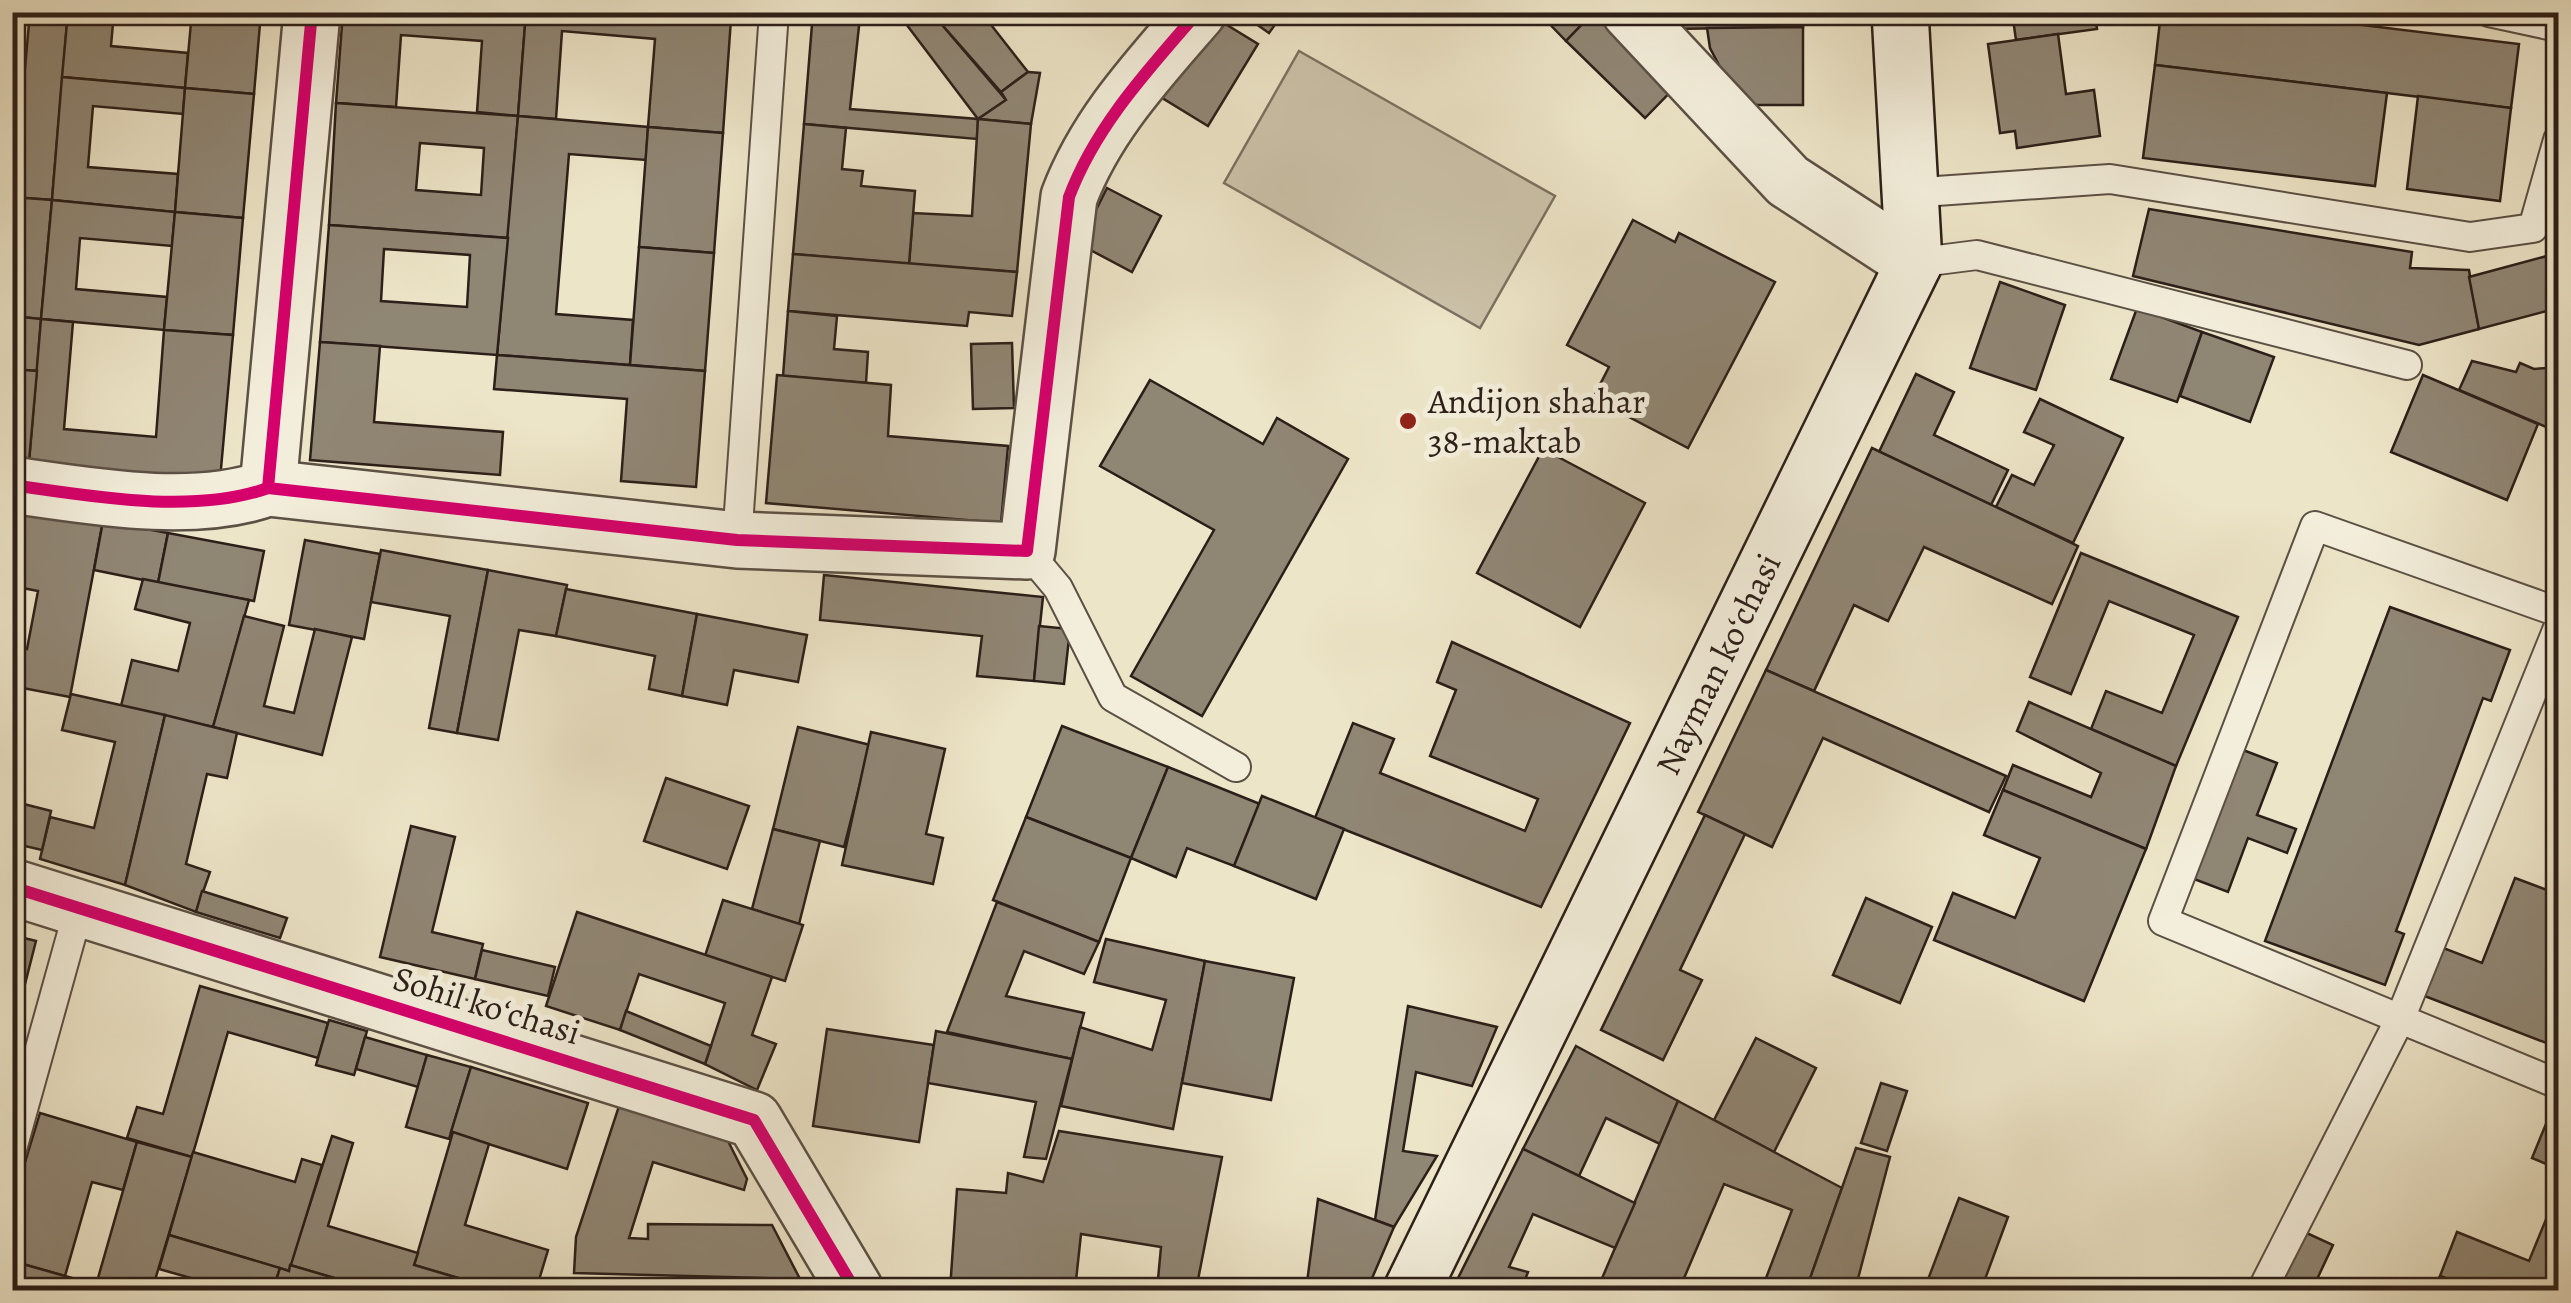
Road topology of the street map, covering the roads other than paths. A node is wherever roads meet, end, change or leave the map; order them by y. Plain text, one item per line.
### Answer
1 (312, 12) edge
2 (774, 12) edge
3 (1198, 12) edge
4 (1630, 12) edge
5 (1900, 12) edge
6 (2489, 12) edge
7 (2558, 26) edge
8 (2558, 140) edge
9 (1908, 192) junction
10 (1914, 263) junction
11 (2406, 365) dead end
12 (12, 484) edge
13 (268, 488) junction
14 (736, 540) junction
15 (1027, 551) junction
16 (2558, 612) edge
17 (2558, 628) edge
18 (1236, 766) dead end
19 (12, 887) edge
20 (79, 908) junction
21 (2400, 1019) junction
22 (2558, 1084) edge
23 (12, 1149) edge
24 (855, 1290) edge
25 (1412, 1290) edge
26 (2262, 1290) edge

1 - 13 street
2 - 14 lane
3 - 15 street
4 - 10 street
5 - 9 street
6 - 7 lane
8 - 9 lane
9 - 10 street
10 - 11 lane
10 - 25 street, Nayman koʻchasi
12 - 13 street
13 - 14 street
14 - 15 street
15 - 18 lane
16 - 21 lane
17 - 21 lane
19 - 20 street, Sohil koʻchasi
20 - 23 lane
20 - 24 street, Sohil koʻchasi
21 - 22 lane
21 - 26 lane

